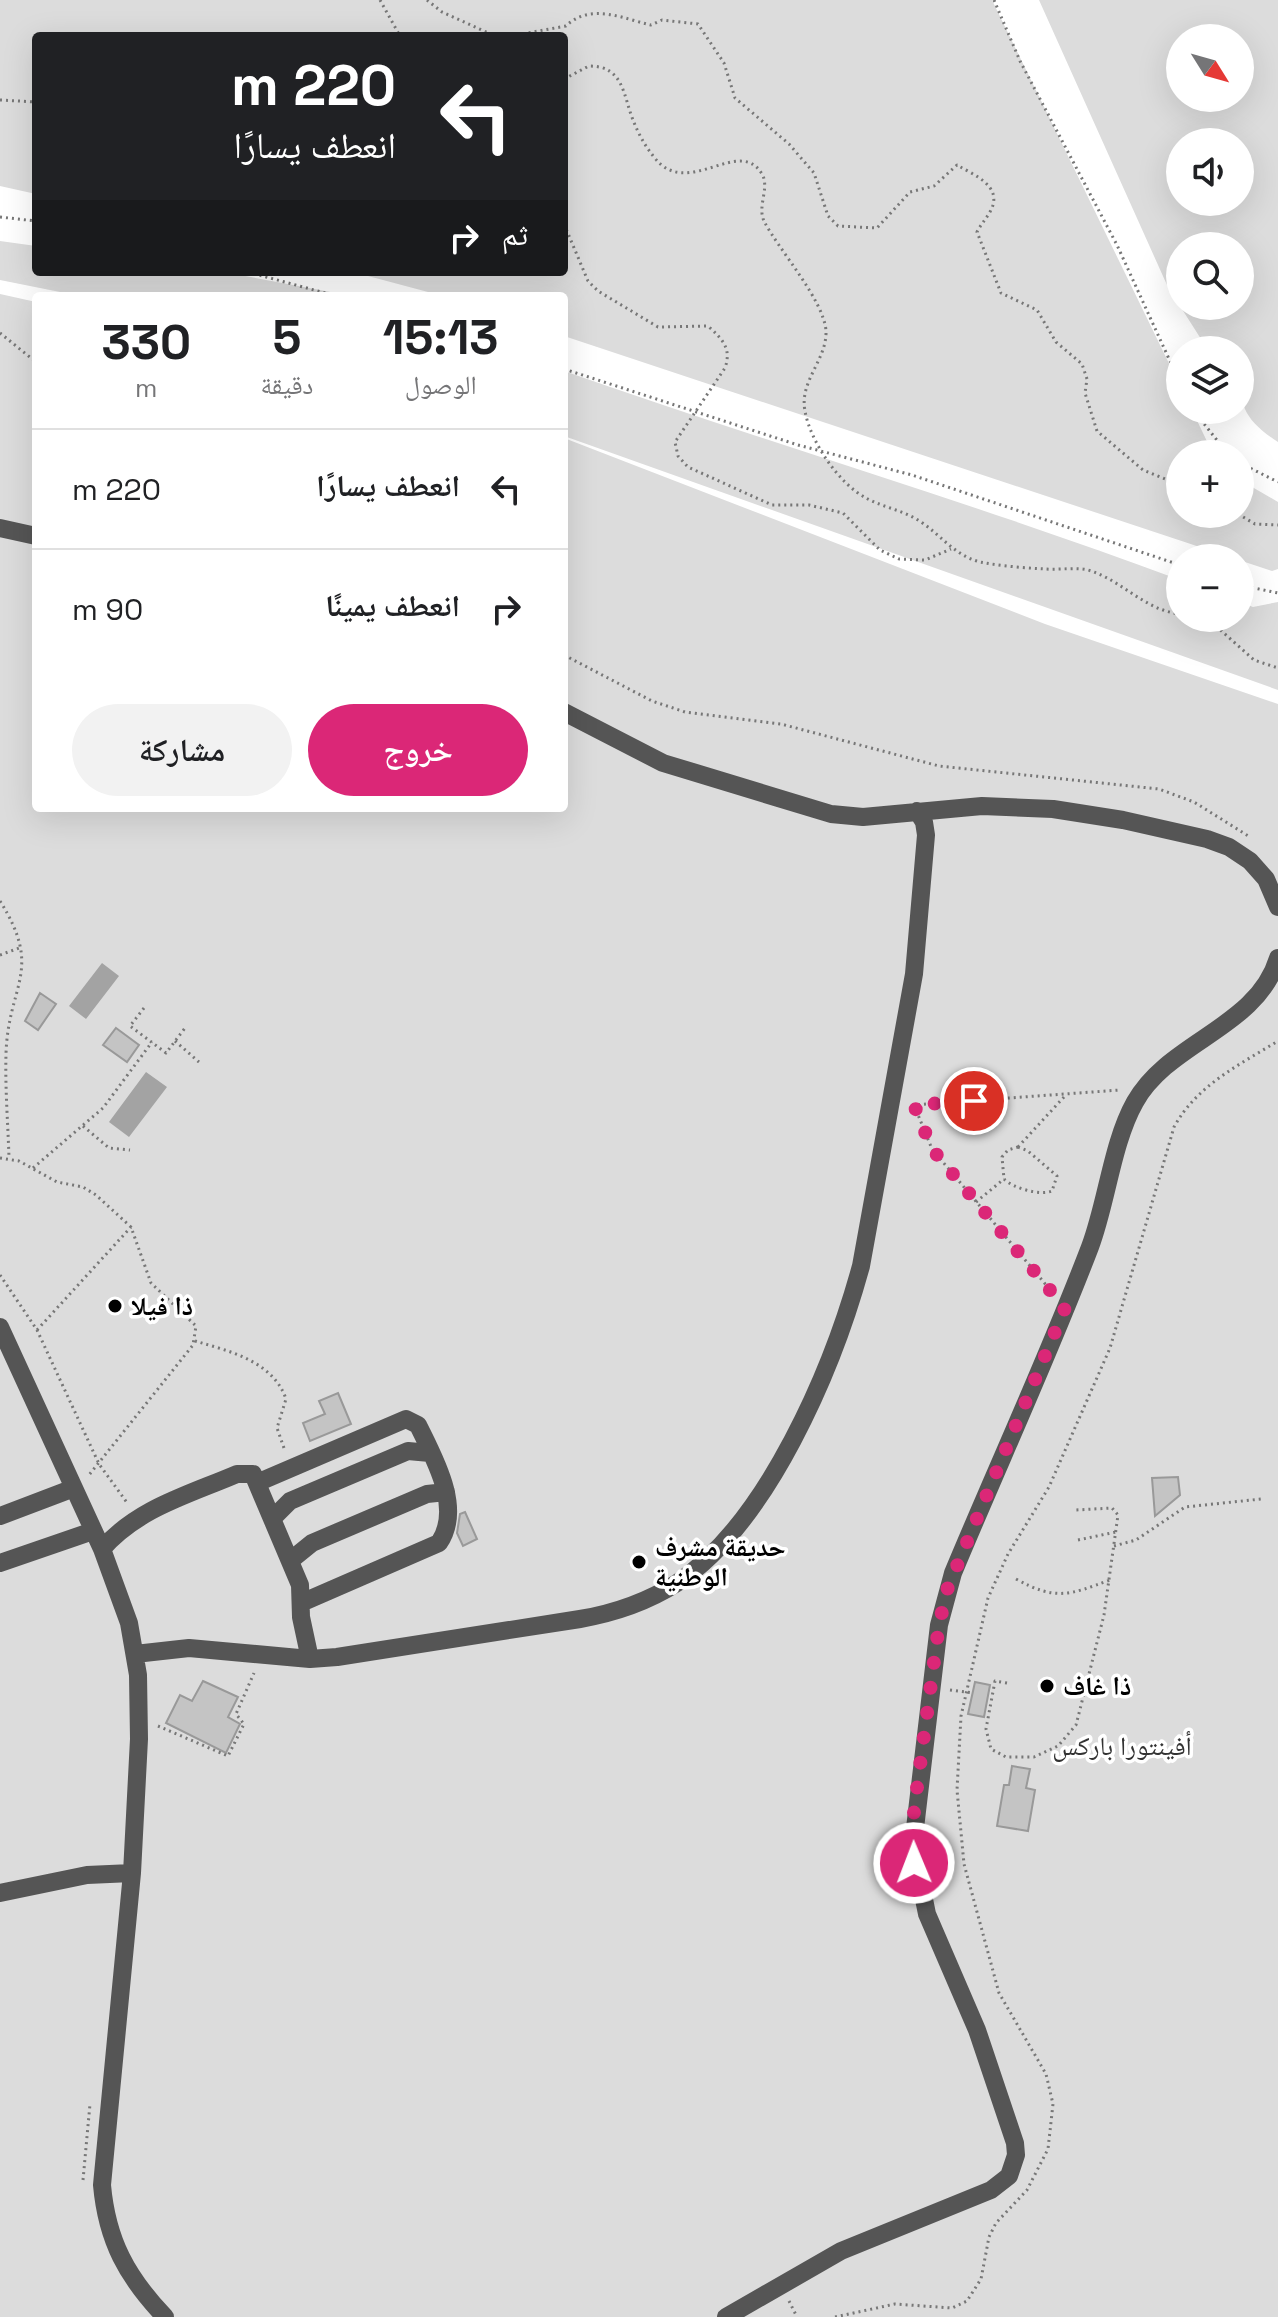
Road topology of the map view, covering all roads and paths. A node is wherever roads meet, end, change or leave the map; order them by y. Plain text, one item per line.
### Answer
1 (380, 0) edge
2 (427, 0) edge
3 (994, 0) edge
4 (398, 32) edge
5 (486, 32) edge
6 (533, 32) edge
7 (568, 77) edge
8 (0, 100) edge
9 (32, 102) edge
10 (0, 217) edge
11 (32, 221) edge
12 (568, 234) edge
13 (263, 276) edge
14 (321, 292) edge
15 (0, 333) edge
16 (1166, 352) edge
17 (32, 359) edge
18 (568, 370) edge
19 (696, 412) junction
20 (1204, 424) edge
21 (1217, 440) edge
22 (823, 450) junction
23 (1254, 470) edge
24 (1166, 479) edge
25 (1278, 482) edge
26 (1254, 523) edge
27 (1278, 525) edge
28 (0, 528) edge
29 (32, 535) edge
30 (951, 549) junction
31 (1166, 560) edge
32 (1254, 588) edge
33 (1278, 593) edge
34 (1166, 611) edge
35 (1223, 632) edge
36 (568, 657) edge
37 (1278, 668) edge
38 (568, 714) edge
39 (917, 811) junction
40 (1255, 842) dead end
41 (0, 901) edge
42 (1278, 907) edge
43 (22, 947) junction
44 (0, 955) edge
45 (1278, 958) edge
46 (144, 1008) dead end
47 (185, 1028) dead end
48 (175, 1041) junction
49 (1278, 1041) edge
50 (152, 1042) junction
51 (7, 1045) junction
52 (0, 1049) edge
53 (199, 1062) dead end
54 (1144, 1088) junction
55 (1065, 1095) junction
56 (914, 1105) junction
57 (8, 1106) junction
58 (889, 1106) junction
59 (0, 1110) edge
60 (82, 1125) junction
61 (1018, 1147) junction
62 (130, 1150) dead end
63 (0, 1158) edge
64 (9, 1159) junction
65 (33, 1168) junction
66 (1004, 1179) junction
67 (976, 1202) junction
68 (131, 1227) junction
69 (0, 1275) edge
70 (1065, 1308) junction
71 (0, 1327) edge
72 (37, 1330) junction
73 (195, 1341) junction
74 (430, 1453) junction
75 (99, 1464) junction
76 (292, 1468) junction
77 (259, 1482) junction
78 (74, 1488) junction
79 (446, 1492) junction
80 (1261, 1499) dead end
81 (1076, 1510) dead end
82 (0, 1516) edge
83 (138, 1516) junction
84 (274, 1517) junction
85 (93, 1531) junction
86 (1116, 1532) junction
87 (1078, 1540) dead end
88 (1114, 1546) junction
89 (102, 1549) junction
90 (291, 1560) junction
91 (0, 1563) edge
92 (1016, 1579) dead end
93 (1110, 1580) junction
94 (301, 1603) junction
95 (135, 1654) junction
96 (262, 1655) junction
97 (310, 1659) junction
98 (1007, 1683) dead end
99 (930, 1687) junction
100 (966, 1692) junction
101 (973, 1693) dead end
102 (140, 1718) junction
103 (132, 1873) junction
104 (0, 1893) edge
105 (165, 2317) edge
106 (726, 2317) edge
107 (835, 2317) edge

1 - 4 path
2 - 5 path
3 - 16 path
6 - 24 path
7 - 22 path
8 - 9 path
10 - 11 path
12 - 19 path
13 - 14 path
15 - 17 path
18 - 19 path
19 - 22 path
19 - 30 path
20 - 21 path
22 - 30 path
22 - 31 path
23 - 25 path
26 - 27 path
28 - 29 street
30 - 34 path
32 - 33 path
35 - 37 path
36 - 40 path
38 - 39 street
39 - 42 street
39 - 58 street
41 - 43 path
43 - 44 path
43 - 51 path
45 - 54 street
46 - 50 path
47 - 48 path
48 - 50 path
48 - 53 path
49 - 100 path
50 - 60 path
51 - 52 path
51 - 57 path
54 - 55 path
54 - 70 street
55 - 56 path
55 - 61 path
56 - 58 path
56 - 67 path
57 - 59 path
57 - 64 path
58 - 97 street
60 - 62 path
60 - 65 path
61 - 66 path
61 - 66 path
63 - 64 path
64 - 65 path
65 - 68 path
66 - 67 path
67 - 70 path
68 - 72 path
68 - 73 path
69 - 72 path
70 - 99 street
71 - 78 street
72 - 75 path
73 - 75 path
73 - 76 path
74 - 76 street
74 - 79 street
74 - 84 street
75 - 78 path
75 - 83 path
76 - 77 street
77 - 83 street
77 - 84 street
78 - 82 street
78 - 85 street
79 - 90 street
79 - 94 street
80 - 88 path
81 - 86 path
83 - 89 street
84 - 90 street
85 - 89 street
85 - 91 street
86 - 87 path
86 - 88 path
88 - 93 path
89 - 95 street
90 - 94 street
92 - 93 path
93 - 98 path
94 - 97 street
95 - 96 street
95 - 102 street
96 - 97 street
96 - 102 path
99 - 100 path
99 - 106 street
100 - 101 path
100 - 107 path
102 - 103 street
103 - 104 street
103 - 105 street

